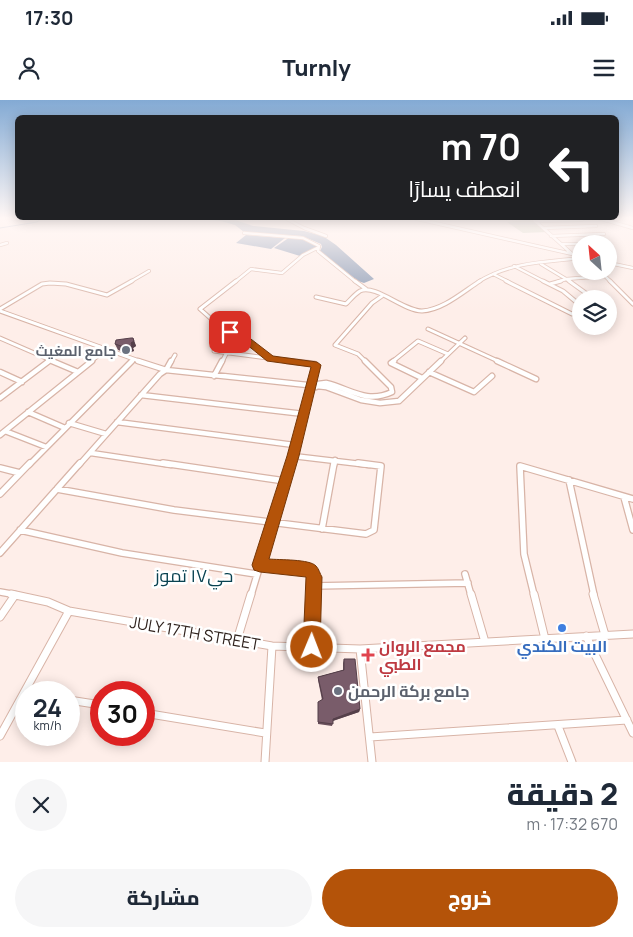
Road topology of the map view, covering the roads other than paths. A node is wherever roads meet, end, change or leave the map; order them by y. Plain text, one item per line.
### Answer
1 (316, 249) edge
2 (319, 249) edge
3 (549, 249) edge
4 (566, 249) edge
5 (572, 254) joint
6 (572, 258) edge
7 (540, 263) junction
8 (618, 265) edge
9 (514, 266) junction
10 (633, 268) edge
11 (149, 271) dead end
12 (493, 274) junction
13 (566, 278) junction
14 (572, 278) edge
15 (609, 280) edge
16 (550, 284) junction
17 (366, 289) junction
18 (582, 290) edge
19 (382, 296) junction
20 (316, 297) dead end
21 (572, 300) edge
22 (633, 304) edge
23 (0, 310) edge
24 (572, 314) dead end
25 (428, 329) dead end
26 (0, 338) edge
27 (465, 338) dead end
28 (460, 344) junction
29 (105, 350) junction
30 (214, 351) dead end
31 (226, 354) junction
32 (448, 354) junction
33 (175, 355) dead end
34 (270, 359) junction
35 (50, 360) junction
36 (133, 360) junction
37 (166, 370) junction
38 (0, 372) edge
39 (78, 372) junction
40 (429, 372) junction
41 (214, 376) junction
42 (492, 376) dead end
43 (422, 378) junction
44 (536, 378) dead end
45 (22, 382) junction
46 (314, 387) junction
47 (141, 395) junction
48 (0, 398) edge
49 (28, 412) junction
50 (304, 414) junction
51 (117, 422) junction
52 (67, 426) junction
53 (5, 431) junction
54 (106, 434) junction
55 (0, 435) edge
56 (294, 445) junction
57 (46, 447) junction
58 (91, 453) junction
59 (293, 456) junction
60 (335, 460) junction
61 (0, 469) edge
62 (20, 473) junction
63 (569, 480) junction
64 (285, 481) junction
65 (57, 489) junction
66 (0, 494) edge
67 (624, 497) junction
68 (633, 500) edge
69 (272, 521) junction
70 (322, 529) junction
71 (20, 530) junction
72 (633, 530) edge
73 (0, 553) edge
74 (260, 565) junction
75 (256, 574) junction
76 (465, 574) dead end
77 (468, 583) junction
78 (313, 586) junction
79 (0, 592) edge
80 (15, 595) junction
81 (69, 611) junction
82 (0, 617) edge
83 (633, 634) edge
84 (605, 635) junction
85 (586, 636) junction
86 (544, 639) junction
87 (237, 640) junction
88 (485, 642) junction
89 (272, 646) junction
90 (312, 647) junction
91 (360, 649) junction
92 (31, 681) edge
93 (15, 710) edge
94 (155, 715) edge
95 (627, 720) junction
96 (558, 726) junction
97 (633, 732) edge
98 (266, 733) junction
99 (0, 736) edge
100 (370, 737) junction
101 (265, 762) edge
102 (372, 762) edge
103 (572, 762) edge

1 - 34 street
2 - 17 street
3 - 5 street
4 - 5 street
6 - 7 street
7 - 9 street
7 - 13 street
8 - 10 street
9 - 12 street
9 - 16 street
11 - 23 street
12 - 19 street
12 - 24 street
13 - 14 street
13 - 16 street
13 - 18 street
15 - 22 street
16 - 21 street
17 - 19 street
17 - 20 street
19 - 46 street
23 - 29 street
25 - 28 street
26 - 35 street
27 - 28 street
28 - 32 street
28 - 44 street
29 - 36 street
29 - 39 street
30 - 31 street
31 - 34 street
31 - 41 street
32 - 40 street
32 - 43 street
33 - 37 street
34 - 46 street
35 - 39 street
35 - 45 street
36 - 37 street
36 - 52 street
37 - 41 street
37 - 47 street
38 - 45 street
39 - 49 street
40 - 42 street
40 - 43 street
41 - 46 street
43 - 46 street
45 - 48 street
46 - 50 street
47 - 50 street
47 - 51 street
49 - 52 street
49 - 53 street
50 - 56 street
51 - 54 street
51 - 56 street
52 - 54 street
52 - 57 street
53 - 55 street
53 - 57 street
54 - 58 street
56 - 59 street
57 - 62 street
58 - 64 street
58 - 65 street
59 - 60 street
59 - 64 street
60 - 70 street
60 - 70 street
61 - 62 street
62 - 66 street
63 - 67 street
63 - 84 street
63 - 86 street
64 - 69 street
65 - 69 street
65 - 71 street
67 - 68 street
67 - 72 street
69 - 70 street
69 - 74 street
71 - 73 street
71 - 75 street
74 - 75 street
74 - 78 street
75 - 87 street
76 - 77 street
77 - 78 street
77 - 88 street
78 - 90 street
79 - 80 street, JULY 17TH STREET
80 - 81 street, JULY 17TH STREET
80 - 82 street
81 - 87 street, JULY 17TH STREET
81 - 92 street
83 - 84 street, JULY 17TH STREET
84 - 85 street, JULY 17TH STREET
85 - 86 street, JULY 17TH STREET
85 - 95 street
86 - 88 street, JULY 17TH STREET
87 - 89 street, JULY 17TH STREET
88 - 91 street, JULY 17TH STREET
89 - 90 street, JULY 17TH STREET
89 - 98 street
90 - 91 street, JULY 17TH STREET
91 - 100 street
93 - 99 street
94 - 98 street
95 - 96 street
95 - 97 street
96 - 100 street
96 - 103 street
98 - 101 street
100 - 102 street

